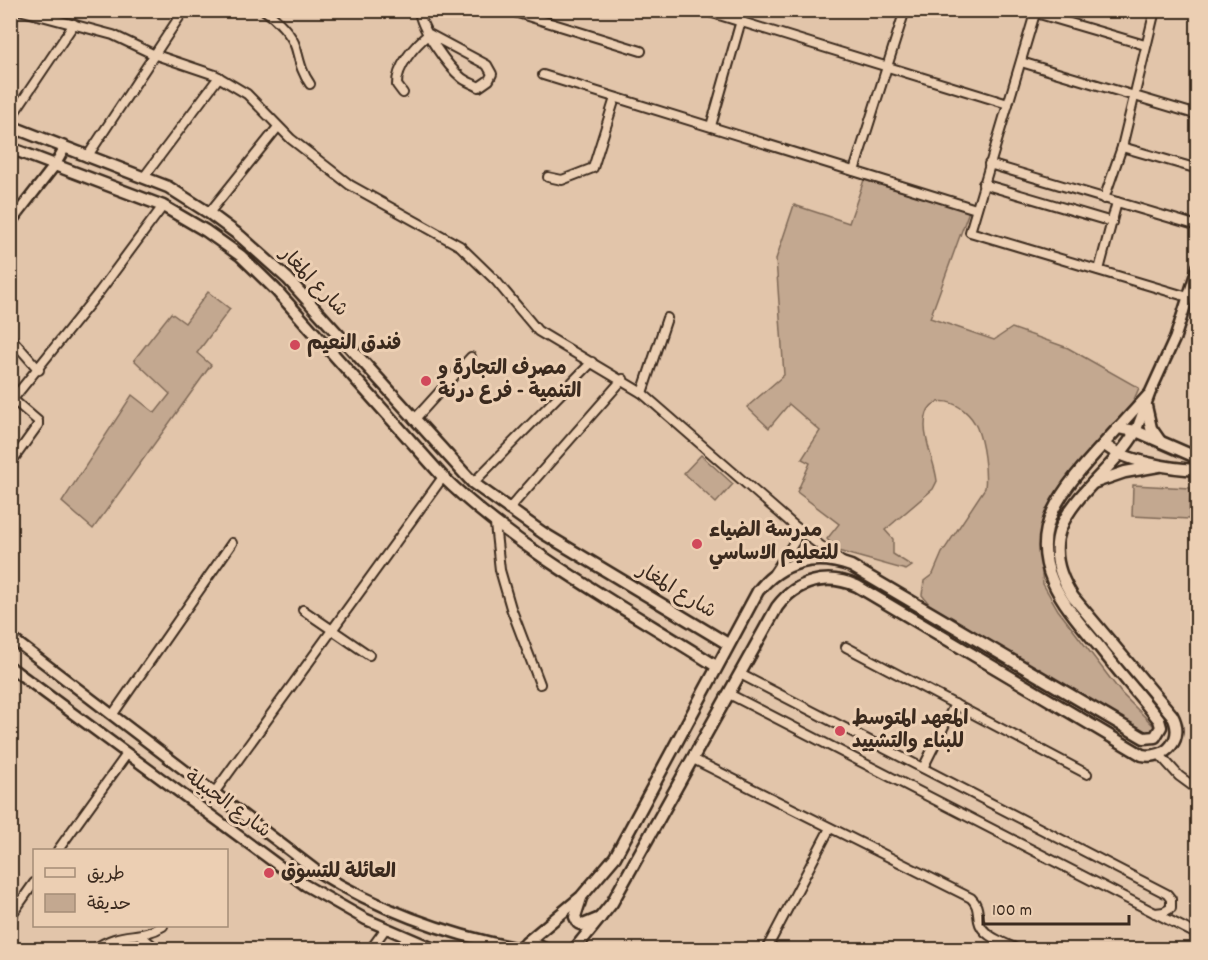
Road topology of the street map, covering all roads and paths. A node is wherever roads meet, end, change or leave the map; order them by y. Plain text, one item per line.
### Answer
1 (19, 10) edge
2 (183, 10) edge
3 (264, 10) edge
4 (419, 10) edge
5 (508, 10) edge
6 (703, 10) edge
7 (744, 10) edge
8 (905, 10) edge
9 (1155, 10) edge
10 (1036, 12) edge
11 (542, 15) edge
12 (741, 22) junction
13 (74, 24) junction
14 (429, 34) junction
15 (1145, 45) junction
16 (641, 51) dead end
17 (153, 54) junction
18 (1021, 62) junction
19 (888, 66) junction
20 (543, 75) dead end
21 (219, 77) junction
22 (310, 84) dead end
23 (403, 93) dead end
24 (1133, 96) junction
25 (615, 98) junction
26 (1008, 104) junction
27 (1197, 115) edge
28 (10, 119) edge
29 (10, 126) edge
30 (711, 126) junction
31 (278, 127) junction
32 (65, 147) junction
33 (1122, 147) junction
34 (10, 148) edge
35 (87, 157) junction
36 (989, 164) junction
37 (56, 165) junction
38 (1197, 169) edge
39 (854, 171) junction
40 (144, 177) junction
41 (548, 177) dead end
42 (983, 184) junction
43 (1104, 199) junction
44 (1117, 202) junction
45 (163, 206) junction
46 (976, 209) junction
47 (209, 213) junction
48 (1112, 222) junction
49 (10, 223) edge
50 (1197, 226) edge
51 (1197, 266) edge
52 (1099, 270) junction
53 (288, 279) junction
54 (276, 290) junction
55 (1188, 297) junction
56 (667, 318) dead end
57 (10, 337) edge
58 (471, 357) dead end
59 (592, 362) junction
60 (39, 370) junction
61 (623, 379) junction
62 (642, 393) junction
63 (1150, 393) junction
64 (12, 398) edge
65 (1146, 406) junction
66 (414, 420) junction
67 (1118, 428) junction
68 (1136, 431) junction
69 (1160, 441) junction
70 (1104, 444) junction
71 (1119, 455) junction
72 (1197, 458) edge
73 (10, 464) edge
74 (1166, 465) junction
75 (1197, 470) edge
76 (442, 477) junction
77 (472, 483) junction
78 (1090, 484) junction
79 (508, 510) junction
80 (495, 524) junction
81 (797, 528) junction
82 (543, 533) junction
83 (231, 543) dead end
84 (533, 549) junction
85 (842, 563) junction
86 (771, 577) junction
87 (303, 610) dead end
88 (333, 632) junction
89 (10, 637) edge
90 (728, 644) junction
91 (846, 647) dead end
92 (369, 655) dead end
93 (716, 666) junction
94 (10, 667) edge
95 (740, 674) junction
96 (540, 684) dead end
97 (729, 694) junction
98 (955, 704) junction
99 (113, 714) junction
100 (127, 754) junction
101 (1160, 755) junction
102 (693, 759) junction
103 (923, 768) junction
104 (1087, 774) dead end
105 (1197, 790) edge
106 (214, 793) junction
107 (830, 828) junction
108 (59, 849) edge
109 (33, 884) edge
110 (581, 897) junction
111 (1172, 908) junction
112 (1153, 912) junction
113 (603, 916) junction
114 (10, 917) edge
115 (1176, 924) junction
116 (160, 927) edge
117 (386, 928) junction
118 (140, 934) junction
119 (1197, 935) edge
120 (483, 945) edge
121 (519, 947) edge
122 (93, 950) edge
123 (158, 950) edge
124 (370, 950) edge
125 (437, 950) edge
126 (547, 950) edge
127 (574, 950) edge
128 (766, 950) edge
129 (1019, 950) edge

1 - 13 street
2 - 17 street
3 - 22 street
4 - 14 street
5 - 11 street
6 - 12 street
7 - 12 street
8 - 19 street
9 - 15 street
10 - 15 street
10 - 18 street
11 - 16 street
12 - 19 street
12 - 30 street
13 - 17 street
13 - 28 street
14 - 14 street
14 - 23 street
15 - 24 street
17 - 21 street
17 - 35 street
18 - 24 street
18 - 26 street
19 - 26 street
19 - 39 street
20 - 25 street
21 - 31 street
21 - 40 street
24 - 27 street
24 - 33 street
25 - 30 street
25 - 41 street
26 - 36 street
29 - 32 main road, شارع المغار
30 - 39 street
31 - 47 street
31 - 59 street
32 - 35 main road, شارع المغار
32 - 37 street
33 - 38 street
33 - 43 street
34 - 37 main road, شارع المغار
35 - 40 main road, شارع المغار
36 - 42 street
36 - 43 street
37 - 45 main road, شارع المغار
37 - 49 street
39 - 46 street
40 - 47 main road, شارع المغار
42 - 46 street
42 - 48 street
43 - 44 street
44 - 48 street
44 - 50 street
45 - 54 main road, شارع المغار
45 - 60 street
46 - 52 street
47 - 53 main road, شارع المغار
48 - 52 street
51 - 55 street
52 - 55 street
53 - 54 main road
53 - 66 main road, شارع المغار
54 - 76 main road, شارع المغار
55 - 63 street
56 - 62 street
57 - 60 street
58 - 66 street
59 - 61 street
59 - 77 street
60 - 64 street
61 - 62 street
61 - 79 street
62 - 81 street
63 - 65 street
63 - 67 street
64 - 73 street
65 - 68 street
65 - 69 main road
66 - 77 main road, شارع المغار
67 - 68 main road
67 - 70 main road
68 - 69 main road
68 - 71 main road
69 - 72 main road
70 - 71 main road
70 - 85 main road
71 - 74 main road
71 - 78 main road
74 - 75 main road
74 - 78 main road
76 - 80 main road, شارع المغار
76 - 88 street
77 - 79 main road, شارع المغار
78 - 101 main road
79 - 82 main road, شارع المغار
80 - 84 main road, شارع المغار
80 - 96 street
81 - 85 street
81 - 86 street
82 - 84 main road
82 - 90 main road, شارع المغار
83 - 99 street
84 - 93 main road, شارع المغار
85 - 86 main road
86 - 90 main road
87 - 88 street
88 - 92 street
88 - 106 street
89 - 99 street
90 - 93 main road
91 - 98 street
93 - 110 main road
94 - 100 street, شارع الجبيلة
95 - 97 main road
95 - 101 main road
95 - 103 street
97 - 102 main road
97 - 112 street
98 - 103 street
98 - 104 street
99 - 106 street
100 - 108 street
100 - 117 street, شارع الجبيلة
101 - 105 street
102 - 107 street
102 - 113 main road
103 - 111 street
106 - 120 street
107 - 128 street
107 - 129 street
109 - 114 street
110 - 113 main road
110 - 121 main road
111 - 112 street
111 - 115 street
112 - 115 street
113 - 127 main road
115 - 119 street
116 - 118 street
117 - 124 street
117 - 125 street, شارع الجبيلة
118 - 122 street
118 - 123 street
120 - 121 street
121 - 126 main road

